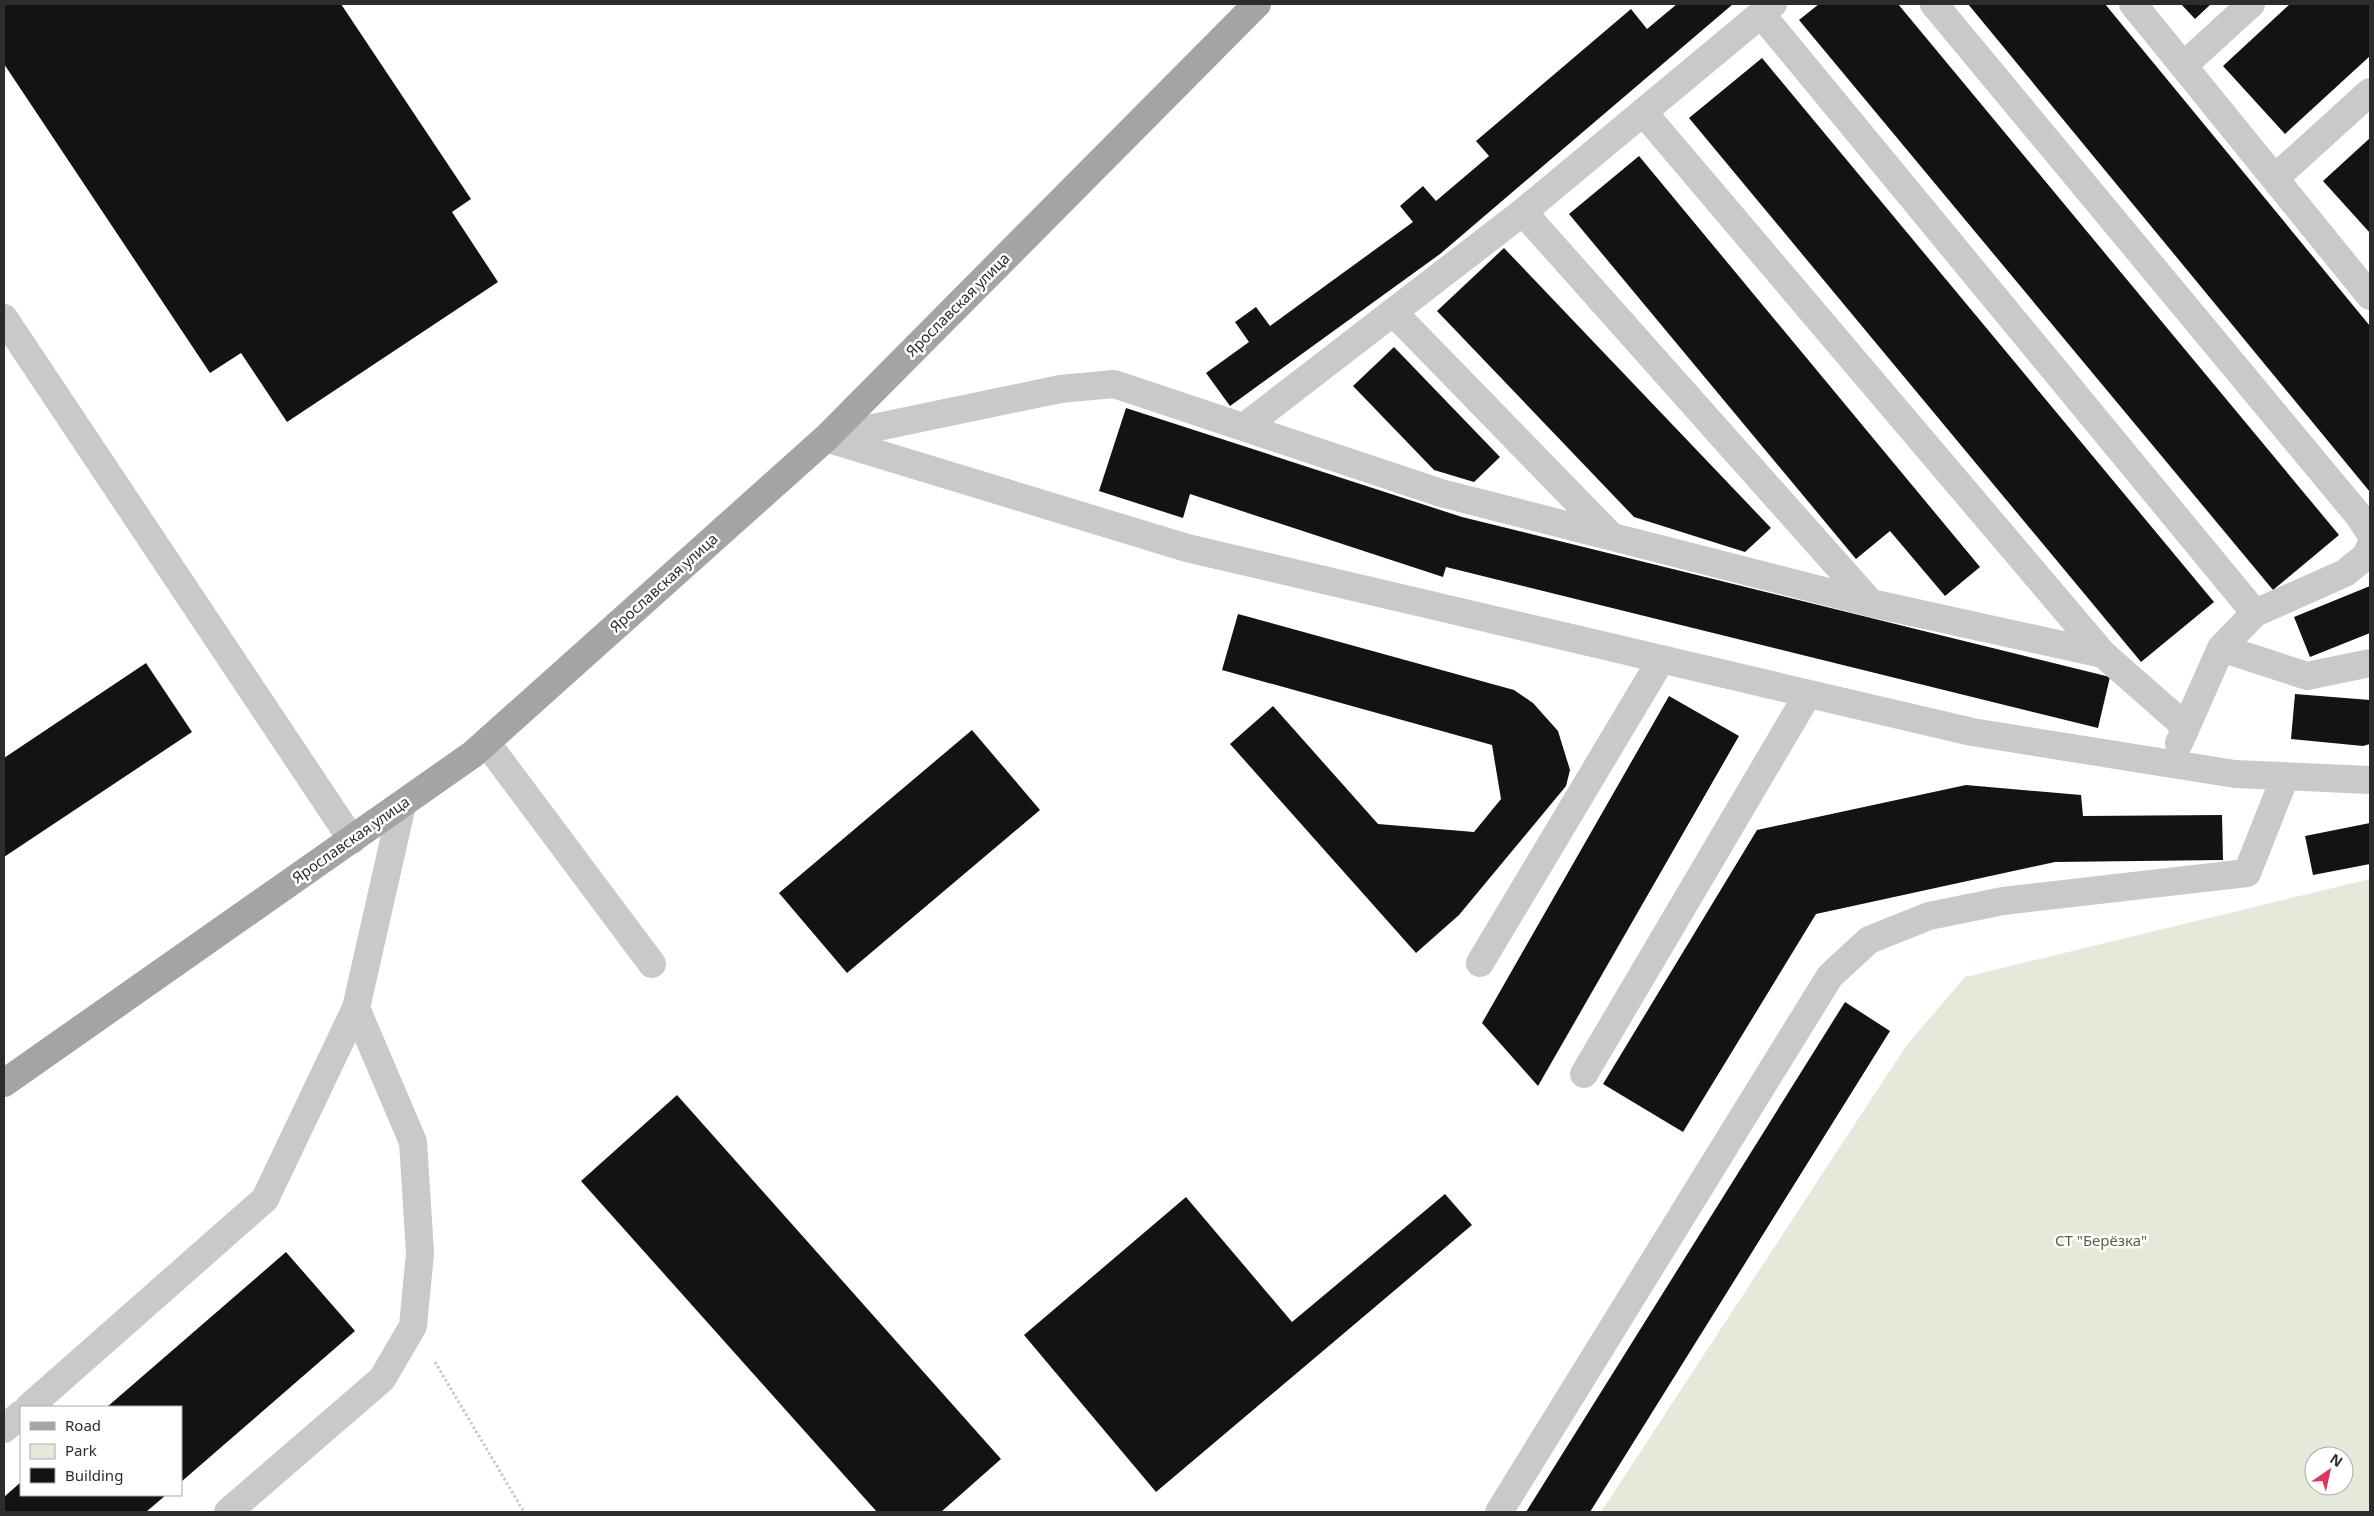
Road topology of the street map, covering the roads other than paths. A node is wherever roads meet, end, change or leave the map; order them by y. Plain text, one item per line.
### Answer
1 (1257, 4) edge
2 (1934, 4) edge
3 (2133, 4) edge
4 (2251, 4) edge
5 (1767, 9) edge
6 (2183, 66) junction
7 (2370, 92) edge
8 (1644, 112) junction
9 (2275, 178) junction
10 (1523, 212) junction
11 (2369, 291) edge
12 (1394, 313) junction
13 (4, 318) edge
14 (1244, 427) junction
15 (826, 438) junction
16 (2370, 533) edge
17 (1610, 535) junction
18 (2370, 547) edge
19 (1871, 603) junction
20 (2255, 613) junction
21 (2221, 648) junction
22 (2103, 654) junction
23 (1661, 660) junction
24 (2370, 663) edge
25 (1808, 694) junction
26 (2186, 727) junction
27 (486, 742) junction
28 (2169, 764) junction
29 (2285, 776) junction
30 (2370, 780) edge
31 (402, 805) junction
32 (352, 840) junction
33 (652, 964) dead end
34 (1480, 964) dead end
35 (356, 1008) junction
36 (1584, 1074) dead end
37 (4, 1083) edge
38 (30, 1406) edge
39 (20, 1415) edge
40 (4, 1429) edge
41 (228, 1512) edge
42 (1498, 1512) edge

1 - 15 main road, Ярославская улица
2 - 16 lane
3 - 6 lane
4 - 6 lane
5 - 8 lane
5 - 20 lane
6 - 9 lane
7 - 9 lane
8 - 10 lane
8 - 22 lane
9 - 11 lane
10 - 12 lane
10 - 19 lane
12 - 14 lane
12 - 17 lane
13 - 32 lane
14 - 15 lane
14 - 17 lane
15 - 23 lane
15 - 27 main road, Ярославская улица
17 - 19 lane
18 - 20 lane
19 - 22 lane
20 - 21 lane
21 - 24 lane
21 - 26 lane
22 - 26 lane
23 - 25 lane
23 - 34 lane
25 - 28 lane
25 - 36 lane
26 - 28 lane
27 - 31 main road, Ярославская улица
27 - 33 lane
28 - 29 lane
29 - 30 lane
29 - 42 lane
31 - 32 main road, Ярославская улица
31 - 35 lane
32 - 37 main road, Ярославская улица
35 - 38 lane
35 - 41 lane
39 - 40 lane

